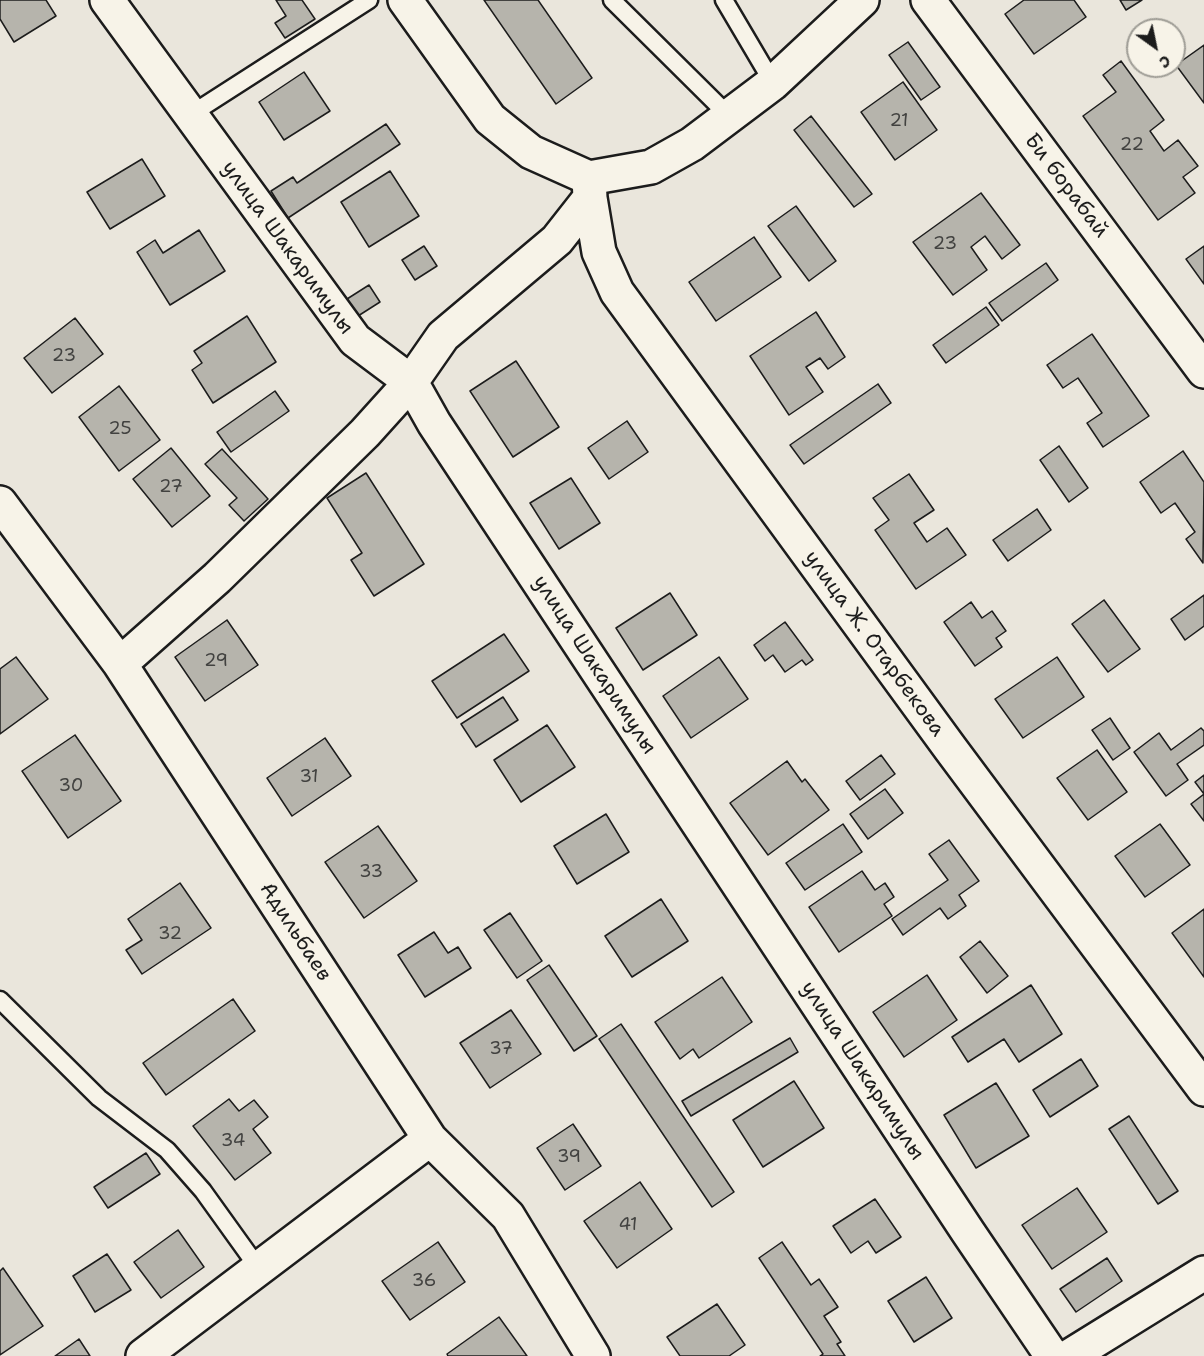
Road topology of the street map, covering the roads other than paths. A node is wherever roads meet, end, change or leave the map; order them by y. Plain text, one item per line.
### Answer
1 (106, 0) edge
2 (369, 0) edge
3 (405, 0) edge
4 (612, 0) edge
5 (724, 0) edge
6 (862, 0) edge
7 (928, 0) edge
8 (773, 82) junction
9 (190, 115) junction
10 (730, 117) junction
11 (589, 188) junction
12 (1204, 371) edge
13 (411, 382) junction
14 (0, 503) edge
15 (120, 664) junction
16 (0, 1000) edge
17 (1204, 1089) edge
18 (430, 1139) junction
19 (259, 1269) junction
20 (1204, 1273) edge
21 (143, 1356) edge
22 (593, 1356) edge
23 (1052, 1356) edge
24 (1070, 1356) edge

1 - 9 street, улица Шакаримулы
2 - 9 lane
3 - 11 street
4 - 10 lane
5 - 8 lane
6 - 8 street
7 - 12 street, Би борабай
8 - 10 street
9 - 13 street, улица Шакаримулы
10 - 11 street
11 - 13 street
11 - 17 street, улица Ж. Отарбекова
13 - 15 street
13 - 23 street, улица Шакаримулы
14 - 15 street, Адильбаев
15 - 18 street, Адильбаев
16 - 19 lane
18 - 19 street
18 - 22 street, Адильбаев
19 - 21 street
20 - 24 street

